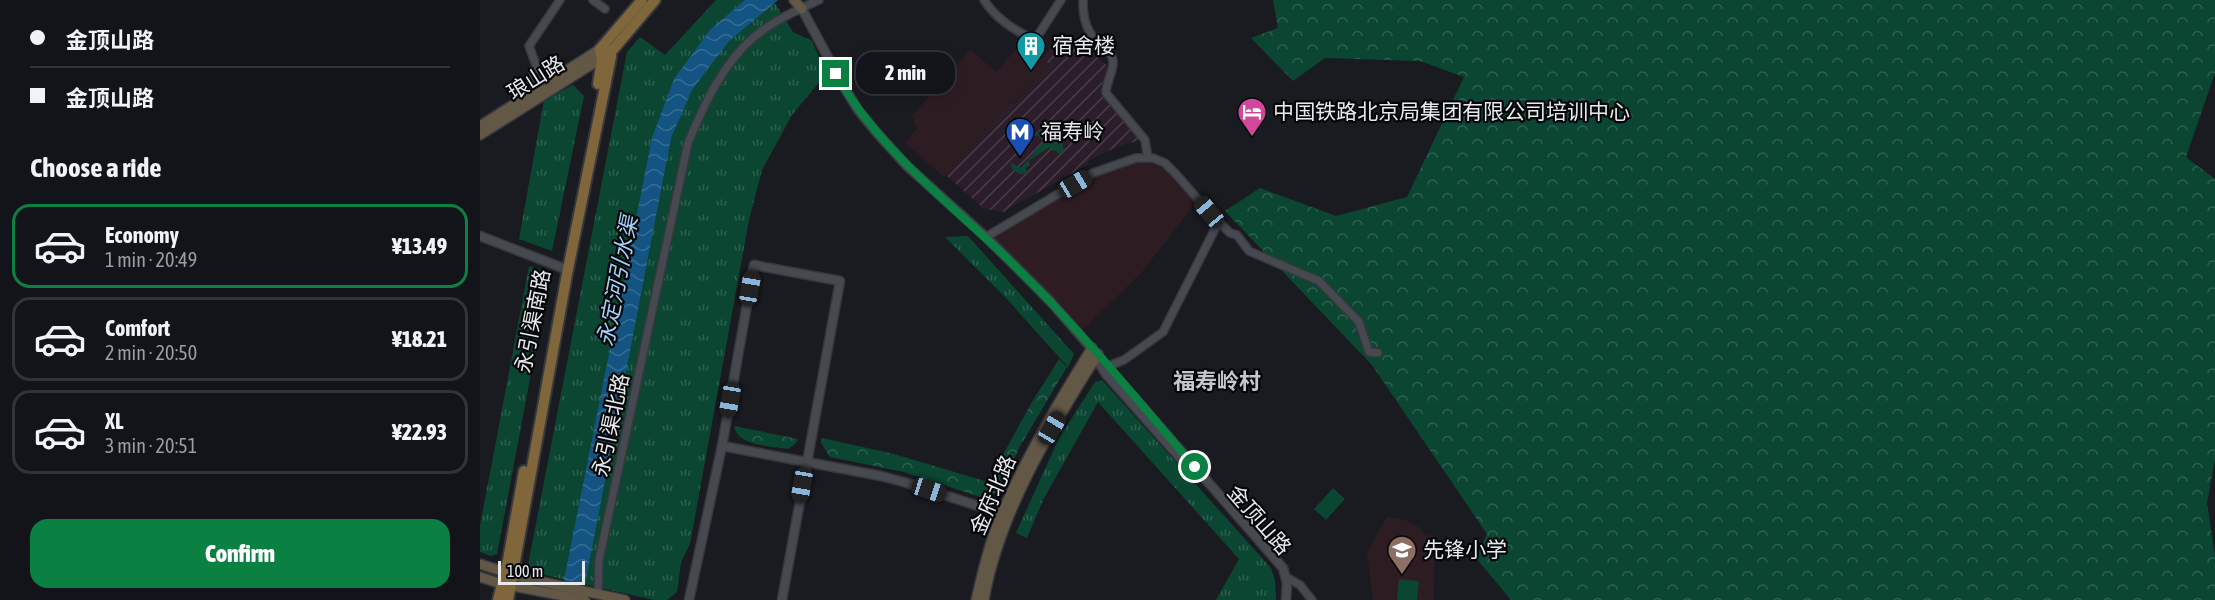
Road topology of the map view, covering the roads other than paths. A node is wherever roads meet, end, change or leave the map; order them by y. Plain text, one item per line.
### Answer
1 (560, 0) edge
2 (593, 0) edge
3 (642, 0) edge
4 (655, 0) edge
5 (794, 0) edge
6 (819, 0) edge
7 (984, 0) edge
8 (1061, 0) edge
9 (1083, 0) edge
10 (802, 4) edge
11 (605, 9) dead end
12 (611, 52) junction
13 (601, 54) junction
14 (543, 86) junction
15 (480, 126) edge
16 (480, 135) edge
17 (1148, 158) junction
18 (1219, 221) junction
19 (480, 236) edge
20 (986, 237) junction
21 (563, 268) junction
22 (1378, 353) dead end
23 (1095, 354) junction
24 (1108, 366) junction
25 (722, 446) junction
26 (806, 462) junction
27 (1006, 515) junction
28 (480, 564) edge
29 (480, 577) edge
30 (1286, 577) junction
31 (508, 579) junction
32 (591, 595) edge
33 (498, 600) edge
34 (508, 600) edge
35 (625, 600) edge
36 (689, 600) edge
37 (782, 600) edge
38 (976, 600) edge
39 (984, 600) edge
40 (1286, 600) edge
41 (1312, 600) edge

1 - 14 street
2 - 11 street
3 - 13 main road
4 - 12 main road, 永引渠南路
5 - 10 main road
6 - 10 street, 永引渠北路
7 - 8 street
9 - 17 street
10 - 20 street, 金顶山路
10 - 32 street, 永引渠北路
12 - 13 main road
12 - 31 main road, 永引渠南路
13 - 14 main road, 琅山路
13 - 16 main road, 琅山路
13 - 21 main road, 永引渠南路
14 - 15 main road, 琅山路
17 - 18 street
17 - 20 street
18 - 22 street
18 - 24 street
19 - 21 street
20 - 23 street, 金顶山路
21 - 31 main road, 永引渠南路
23 - 24 street, 金顶山路
23 - 27 main road, 金府北路
23 - 30 street, 金顶山路
24 - 30 street, 金顶山路
25 - 26 street
25 - 26 street
25 - 36 street
26 - 27 street
26 - 37 street
27 - 38 main road, 金府北路
27 - 39 main road, 金府北路
28 - 31 main road
29 - 31 main road
30 - 40 street, 金顶山路
30 - 41 street
31 - 32 main road
31 - 33 main road, 永引渠南路
31 - 34 main road, 永引渠南路
32 - 35 main road

